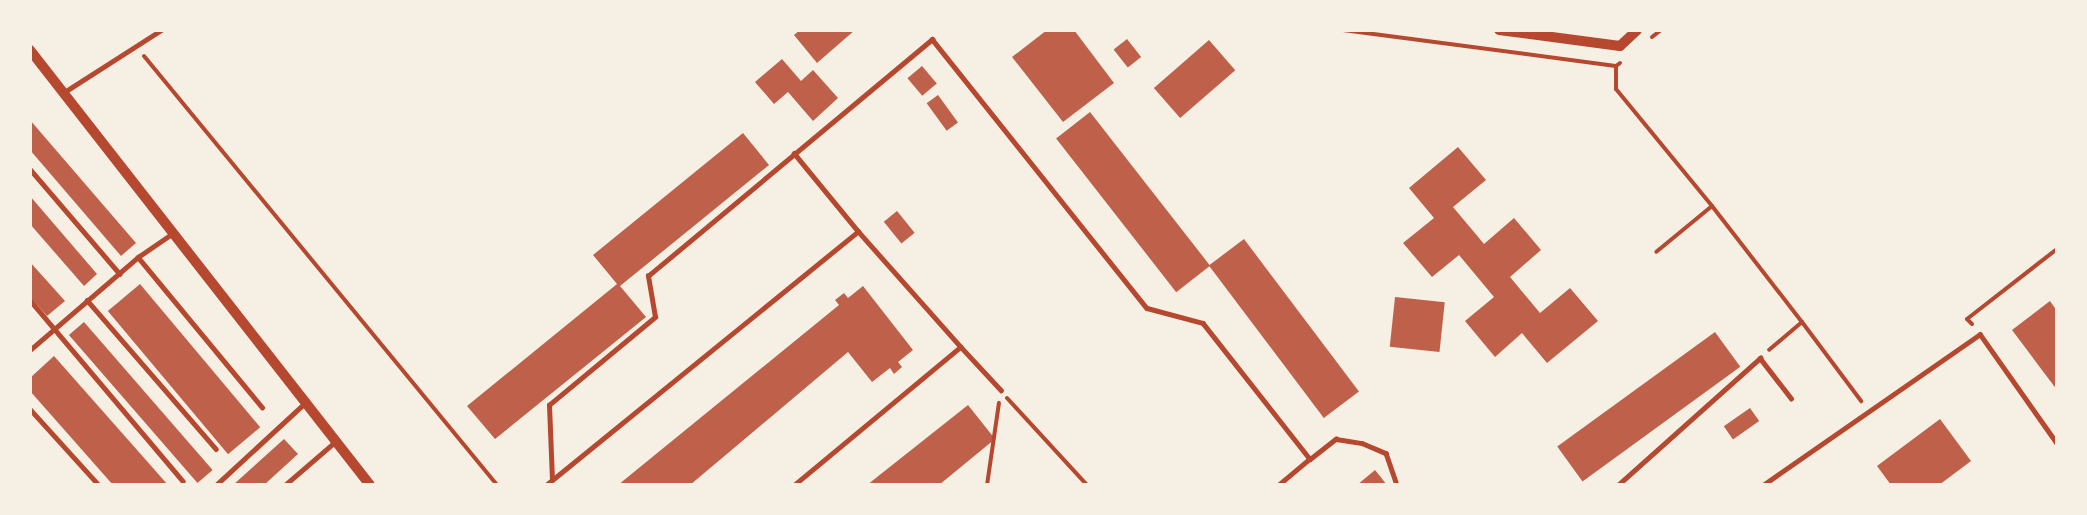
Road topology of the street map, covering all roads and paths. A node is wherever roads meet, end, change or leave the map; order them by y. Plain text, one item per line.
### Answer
1 (160, 30) edge
2 (1499, 30) edge
3 (1636, 30) edge
4 (136, 46) junction
5 (1620, 46) junction
6 (30, 50) edge
7 (63, 93) junction
8 (794, 153) junction
9 (30, 169) edge
10 (1712, 206) junction
11 (858, 231) junction
12 (173, 232) junction
13 (2057, 249) edge
14 (1656, 252) dead end
15 (138, 257) junction
16 (120, 274) junction
17 (30, 300) edge
18 (87, 300) junction
19 (1802, 322) junction
20 (55, 329) junction
21 (1980, 334) junction
22 (961, 347) junction
23 (30, 350) edge
24 (1760, 358) junction
25 (1001, 390) junction
26 (1791, 398) dead end
27 (306, 402) junction
28 (262, 407) dead end
29 (30, 409) edge
30 (1868, 410) junction
31 (336, 441) junction
32 (2057, 442) edge
33 (216, 450) dead end
34 (1310, 459) junction
35 (552, 480) junction
36 (183, 481) dead end
37 (368, 484) edge
38 (99, 485) edge
39 (216, 485) edge
40 (285, 485) edge
41 (497, 485) edge
42 (546, 485) edge
43 (795, 485) edge
44 (987, 485) edge
45 (1087, 485) edge
46 (1279, 485) edge
47 (1397, 485) edge
48 (1618, 485) edge
49 (1763, 485) edge

1 - 4 lane
2 - 5 street
3 - 5 street
4 - 7 lane
4 - 41 path
5 - 10 path
6 - 7 street
7 - 12 street
8 - 11 lane
8 - 34 lane
8 - 35 lane
9 - 16 lane
10 - 14 path
10 - 19 path
11 - 22 lane
11 - 35 lane
12 - 15 lane
12 - 27 street
13 - 21 path
15 - 16 lane
15 - 28 lane
16 - 18 lane
17 - 20 lane
18 - 20 lane
18 - 33 lane
19 - 24 path
19 - 30 path
20 - 23 lane
20 - 36 lane
21 - 30 lane
21 - 32 lane
22 - 25 lane
22 - 43 lane
24 - 26 lane
24 - 48 lane
25 - 44 path
25 - 45 path
27 - 31 street
27 - 39 lane
29 - 38 lane
30 - 49 lane
31 - 37 street
31 - 40 lane
34 - 46 lane
34 - 47 lane
35 - 42 lane

